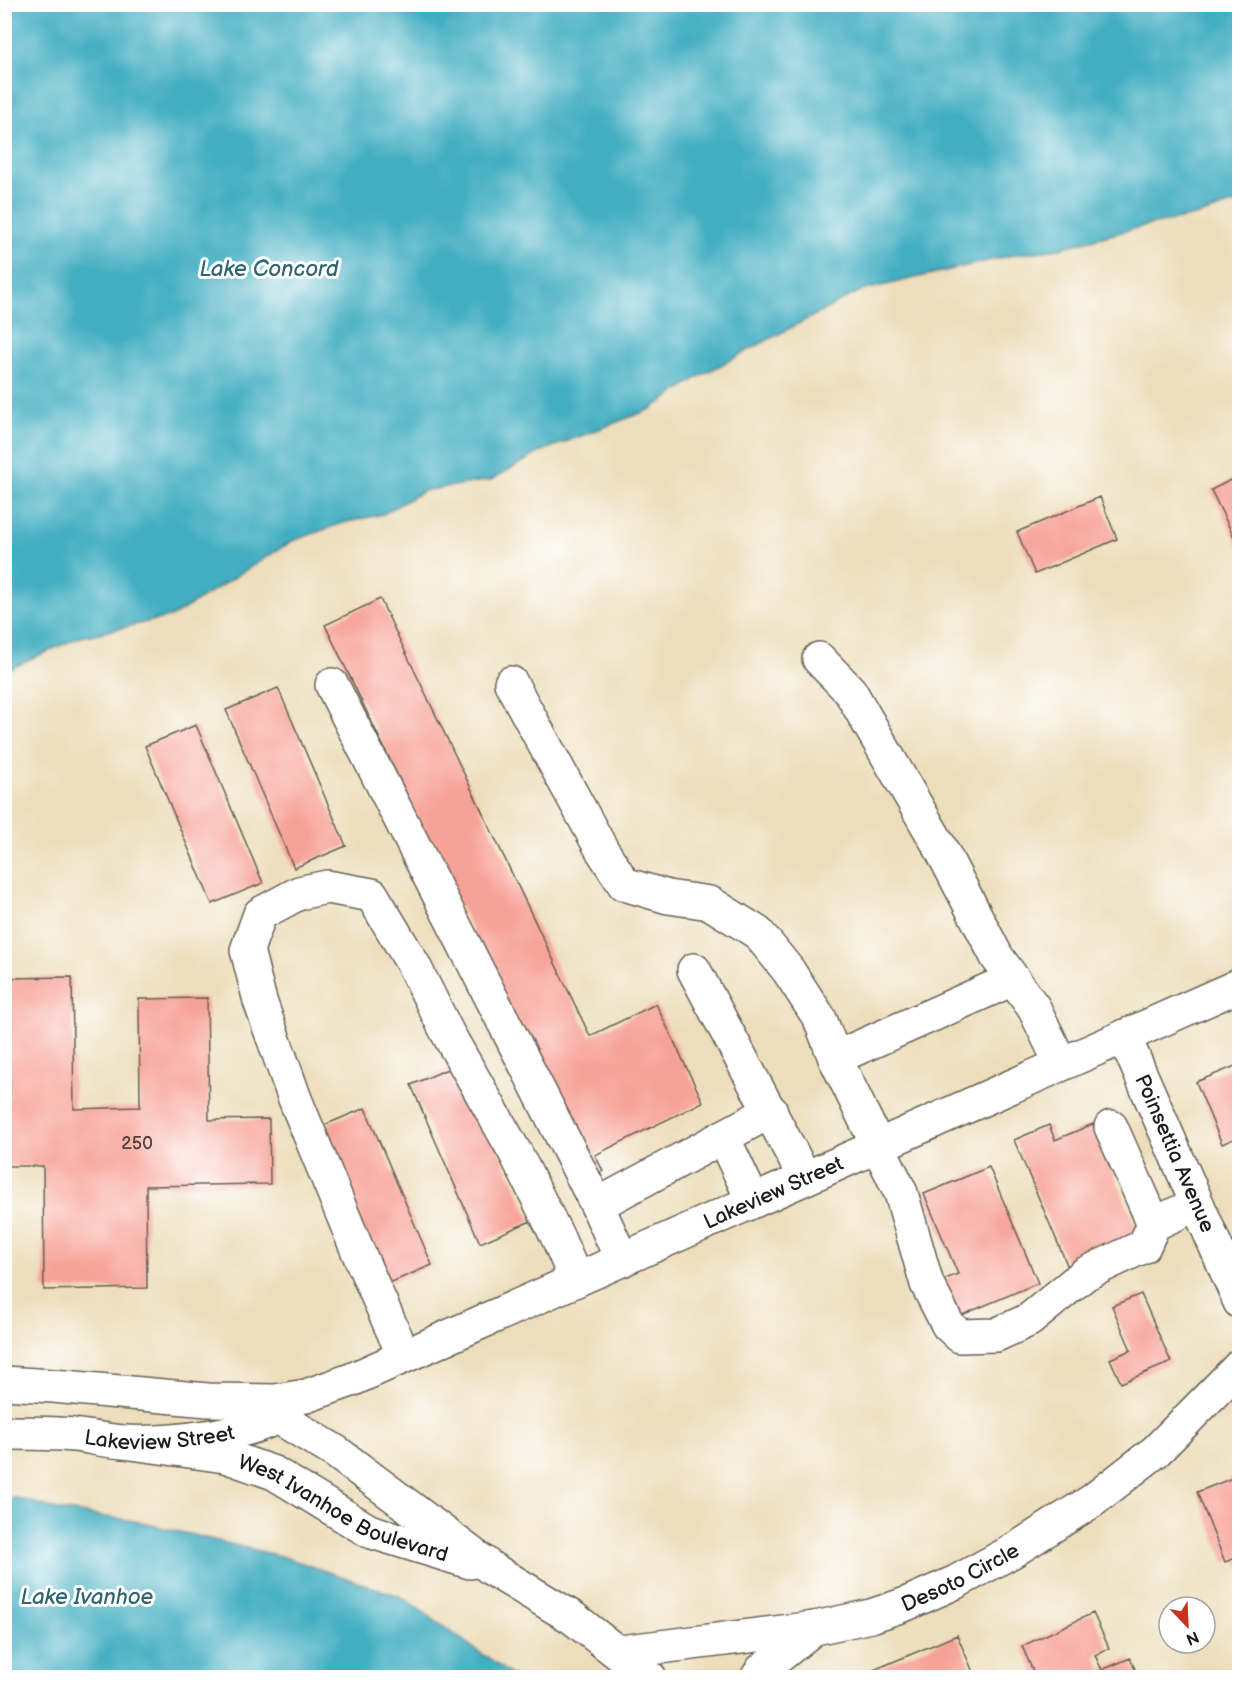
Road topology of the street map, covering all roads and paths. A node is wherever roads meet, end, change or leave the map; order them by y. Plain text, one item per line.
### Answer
1 (819, 659) dead end
2 (511, 683) dead end
3 (332, 685) dead end
4 (694, 970) dead end
5 (1013, 979) junction
6 (1239, 985) edge
7 (1124, 1036) junction
8 (835, 1058) junction
9 (1061, 1064) junction
10 (771, 1111) junction
11 (1111, 1127) dead end
12 (723, 1137) junction
13 (877, 1146) junction
14 (805, 1178) junction
15 (753, 1201) junction
16 (1197, 1204) junction
17 (597, 1205) junction
18 (1154, 1224) junction
19 (622, 1260) junction
20 (576, 1280) junction
21 (1239, 1302) edge
22 (404, 1356) junction
23 (1239, 1366) edge
24 (4, 1383) edge
25 (306, 1396) junction
26 (237, 1401) junction
27 (278, 1417) junction
28 (4, 1433) edge
29 (124, 1442) junction
30 (492, 1569) junction
31 (815, 1628) junction
32 (619, 1652) junction
33 (650, 1677) edge
34 (757, 1677) edge

1 - 5 street
2 - 8 street
3 - 17 street
4 - 10 street
5 - 8 street
5 - 9 street
6 - 7 street, Lakeview Street
7 - 9 street, Lakeview Street
7 - 16 street, Poinsettia Avenue
8 - 13 street
9 - 13 street, Lakeview Street
10 - 12 street
10 - 14 street
11 - 18 street
12 - 15 street
12 - 17 street
13 - 14 street, Lakeview Street
13 - 18 street
14 - 15 street, Lakeview Street
15 - 19 street, Lakeview Street
16 - 18 street
16 - 21 street, Poinsettia Avenue
17 - 19 street
19 - 20 street, Lakeview Street
20 - 22 street, Lakeview Street
20 - 22 street
22 - 25 street, Lakeview Street
23 - 31 street, Desoto Circle
24 - 26 street, Lakeview Street
25 - 26 street, Lakeview Street
25 - 27 street, Lakeview Street
26 - 27 street, West Ivanhoe Boulevard
27 - 29 street, Lakeview Street
27 - 30 street, West Ivanhoe Boulevard
28 - 29 street, Lakeview Street
29 - 30 street, West Ivanhoe Boulevard
30 - 32 street, West Ivanhoe Boulevard
31 - 32 street, Desoto Circle
31 - 34 street
32 - 33 street, West Ivanhoe Boulevard

